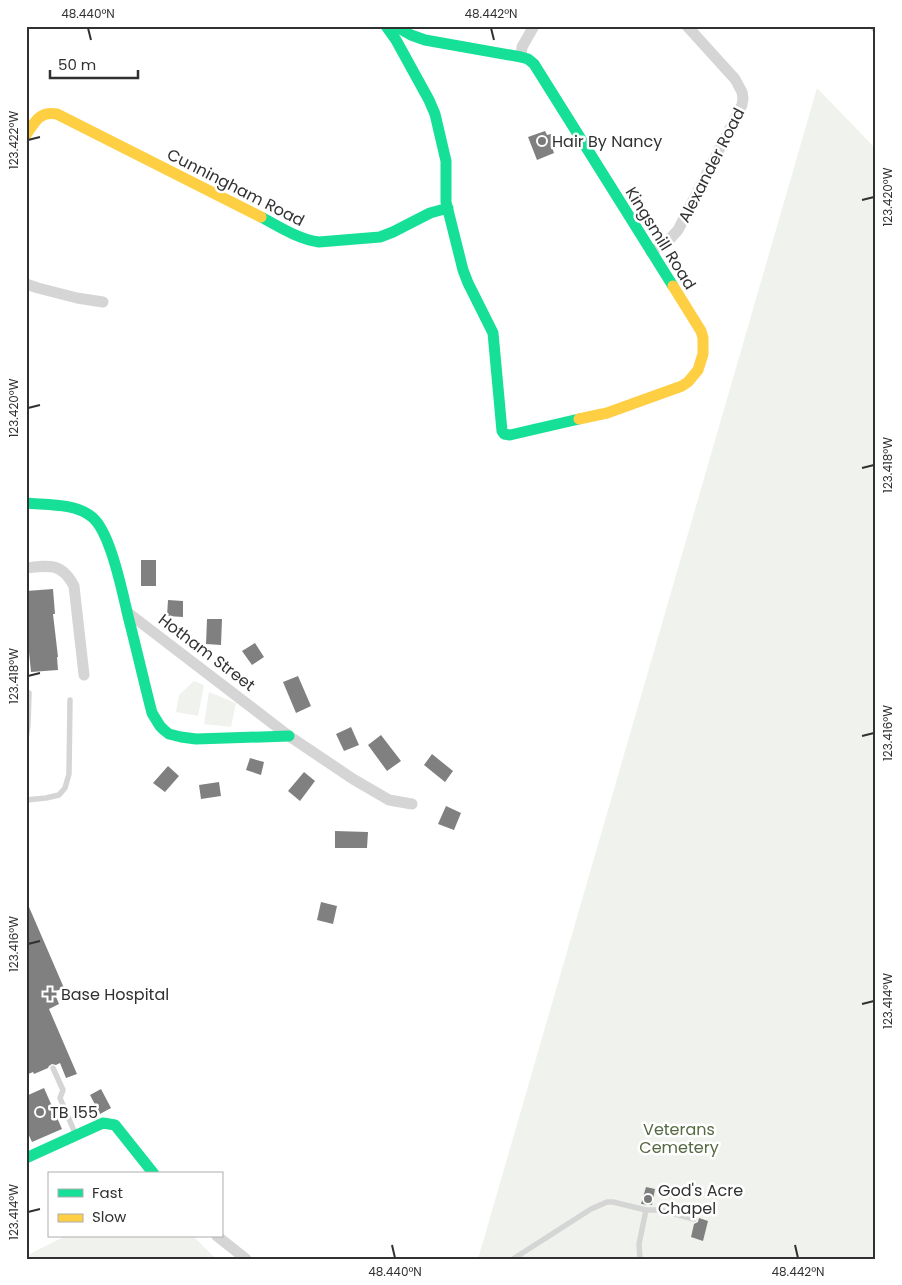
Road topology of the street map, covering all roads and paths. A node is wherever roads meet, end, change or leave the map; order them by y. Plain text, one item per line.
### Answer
1 (386, 26) edge
2 (534, 26) edge
3 (687, 26) edge
4 (398, 33) edge
5 (521, 57) junction
6 (26, 135) edge
7 (448, 208) junction
8 (651, 252) junction
9 (26, 284) edge
10 (103, 302) dead end
11 (26, 503) edge
12 (26, 568) edge
13 (127, 612) junction
14 (84, 675) dead end
15 (29, 693) dead end
16 (70, 700) dead end
17 (289, 736) junction
18 (26, 738) edge
19 (26, 800) edge
20 (412, 804) dead end
21 (53, 1068) dead end
22 (76, 1135) junction
23 (27, 1154) edge
24 (152, 1172) edge
25 (646, 1210) junction
26 (694, 1219) dead end
27 (220, 1238) edge
28 (246, 1259) edge
29 (513, 1259) edge
30 (640, 1259) edge

1 - 4 street
2 - 5 street
3 - 8 street, Alexander Road
4 - 5 street
4 - 7 street
5 - 8 street, Kingsmill Road
6 - 7 street, Cunningham Road
7 - 8 street, Kingsmill Road
9 - 10 street
11 - 13 street
12 - 14 street
13 - 17 street, Hotham Street
13 - 17 street
15 - 18 lane
16 - 19 lane
17 - 20 street, Hotham Street
21 - 22 lane
22 - 23 street
22 - 24 street
25 - 26 lane
25 - 29 lane
25 - 30 lane
27 - 28 street

